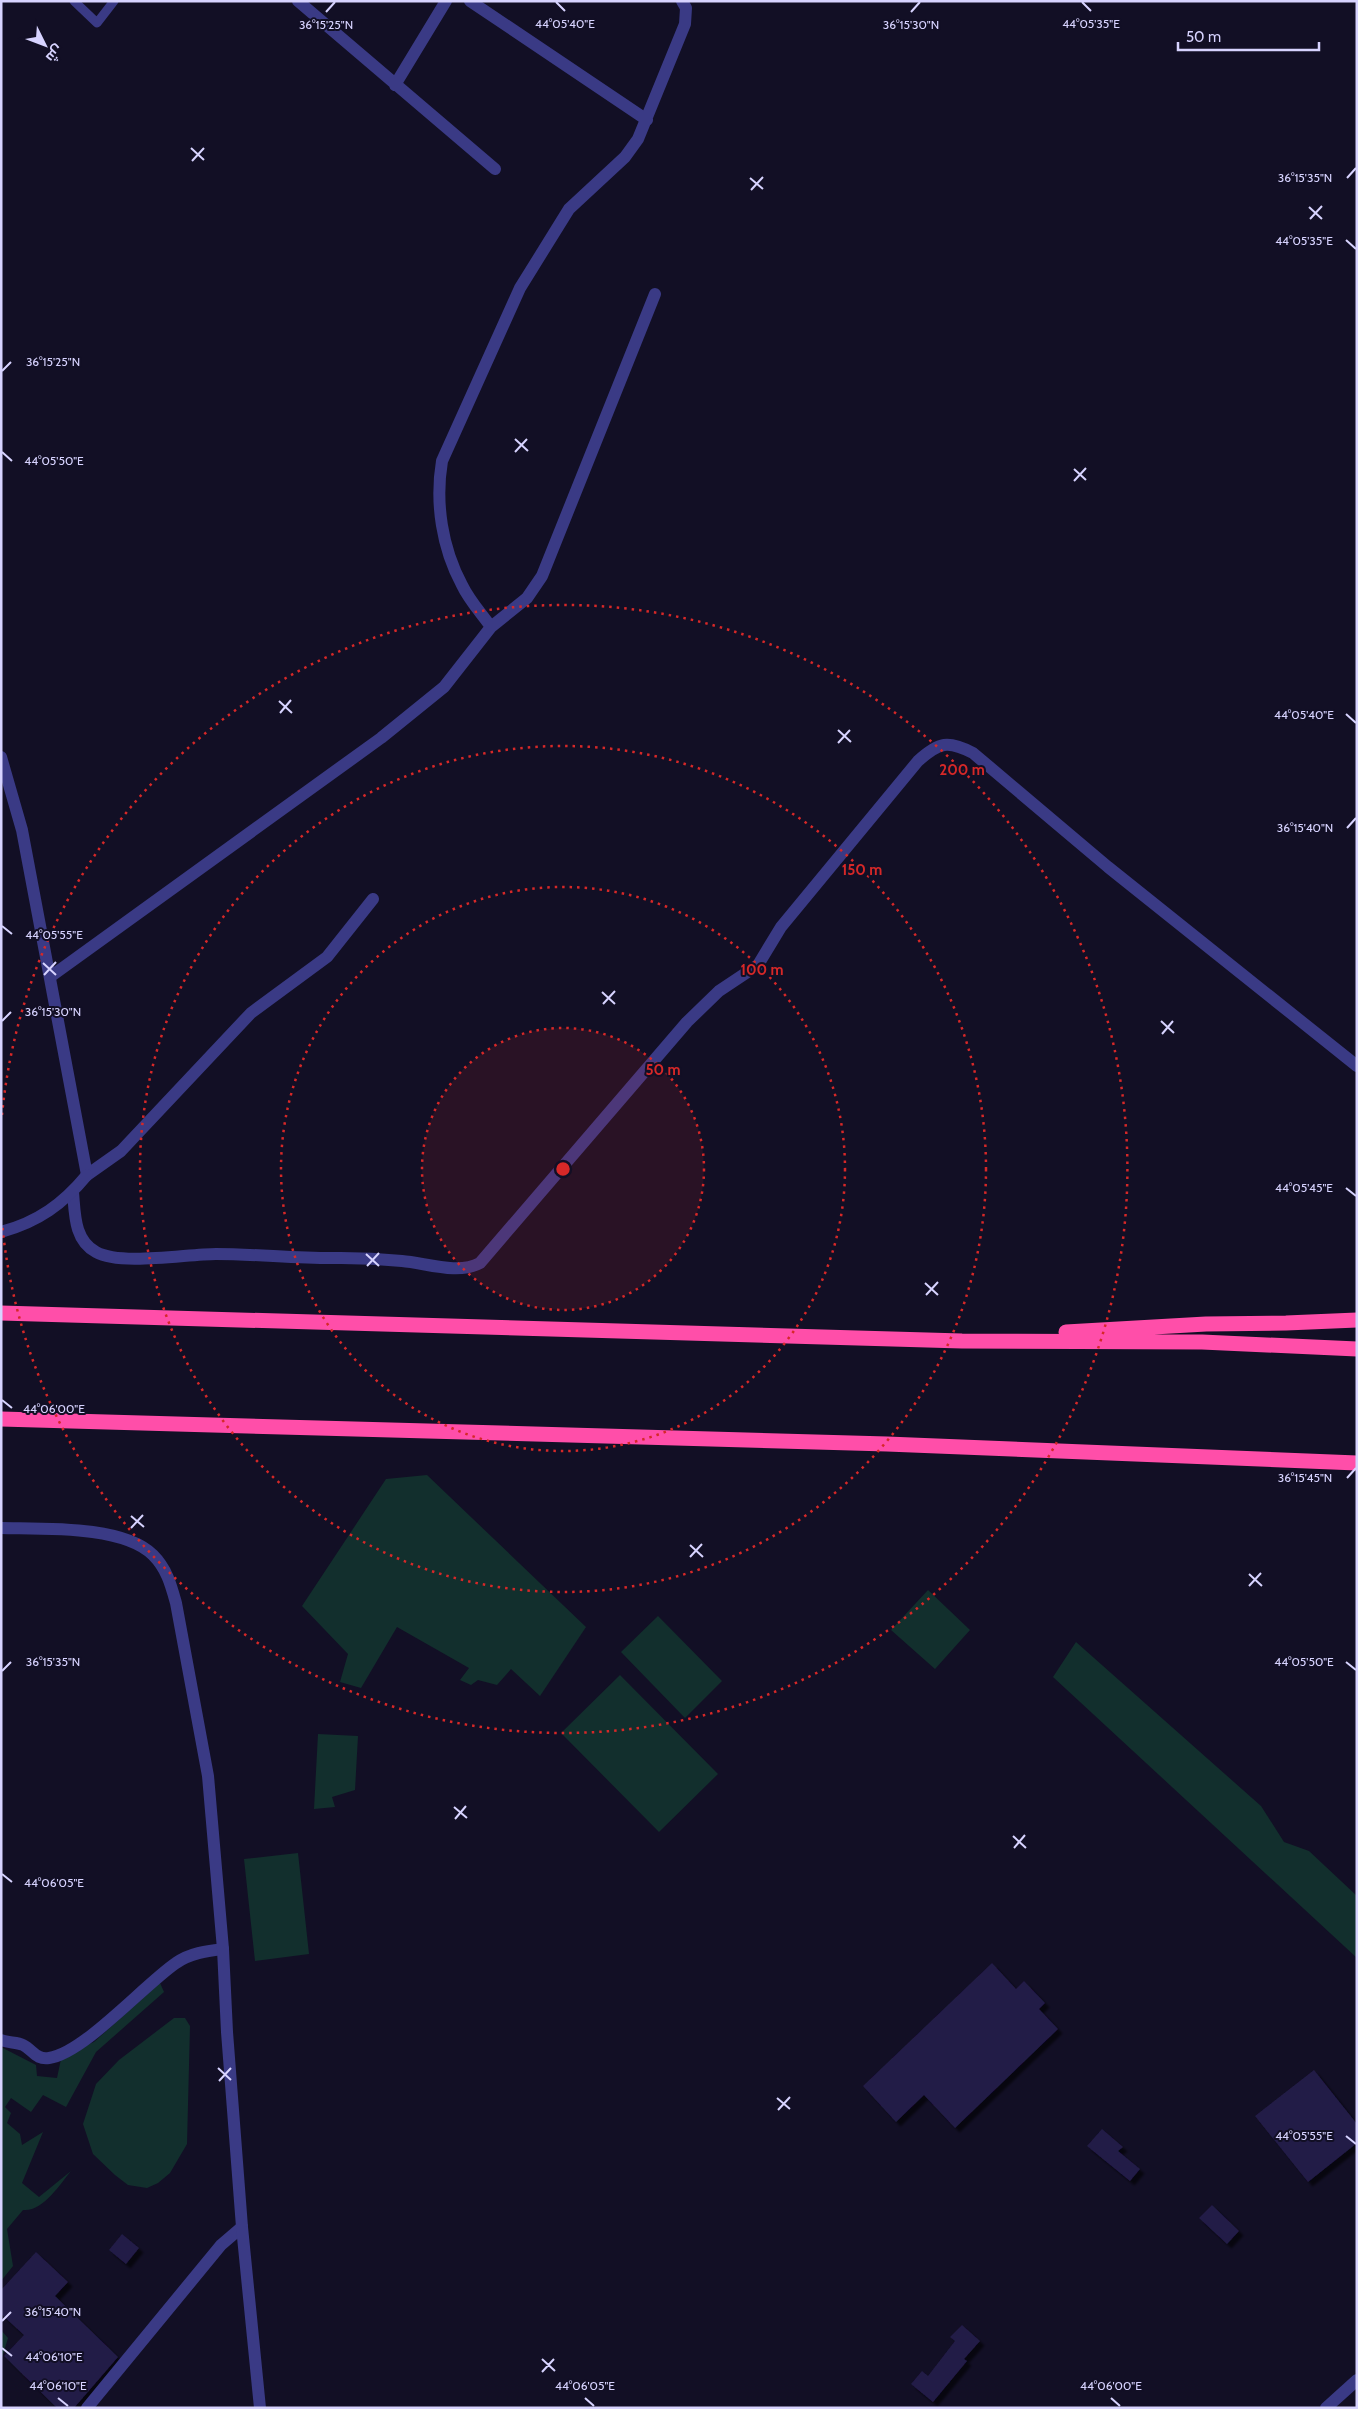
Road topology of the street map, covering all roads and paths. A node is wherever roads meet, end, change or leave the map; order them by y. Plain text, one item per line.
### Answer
1 (74, 1) edge
2 (114, 1) edge
3 (298, 1) edge
4 (446, 1) edge
5 (470, 1) edge
6 (682, 1) edge
7 (395, 85) junction
8 (647, 120) junction
9 (495, 169) dead end
10 (655, 294) dead end
11 (491, 627) junction
12 (1, 757) edge
13 (374, 899) dead end
14 (50, 977) junction
15 (1357, 1066) edge
16 (87, 1175) junction
17 (73, 1192) junction
18 (1, 1232) edge
19 (1, 1313) edge
20 (1357, 1320) edge
21 (962, 1341) junction
22 (1357, 1349) edge
23 (1, 1419) edge
24 (1357, 1463) edge
25 (1, 1528) edge
26 (223, 1949) junction
27 (1, 2040) edge
28 (242, 2227) junction
29 (1357, 2380) edge
30 (87, 2408) edge
31 (260, 2408) edge
32 (1326, 2408) edge

1 - 2 lane
3 - 7 street
4 - 7 street
5 - 8 street
6 - 8 street
7 - 9 street
8 - 11 street
10 - 11 street
11 - 14 street
12 - 14 street
13 - 16 street
14 - 16 street
15 - 17 street
16 - 17 street
17 - 18 street
19 - 21 highway
20 - 21 highway
21 - 22 highway
23 - 24 highway
25 - 26 street
26 - 27 street
26 - 28 street
28 - 30 street
28 - 31 street
29 - 32 street

